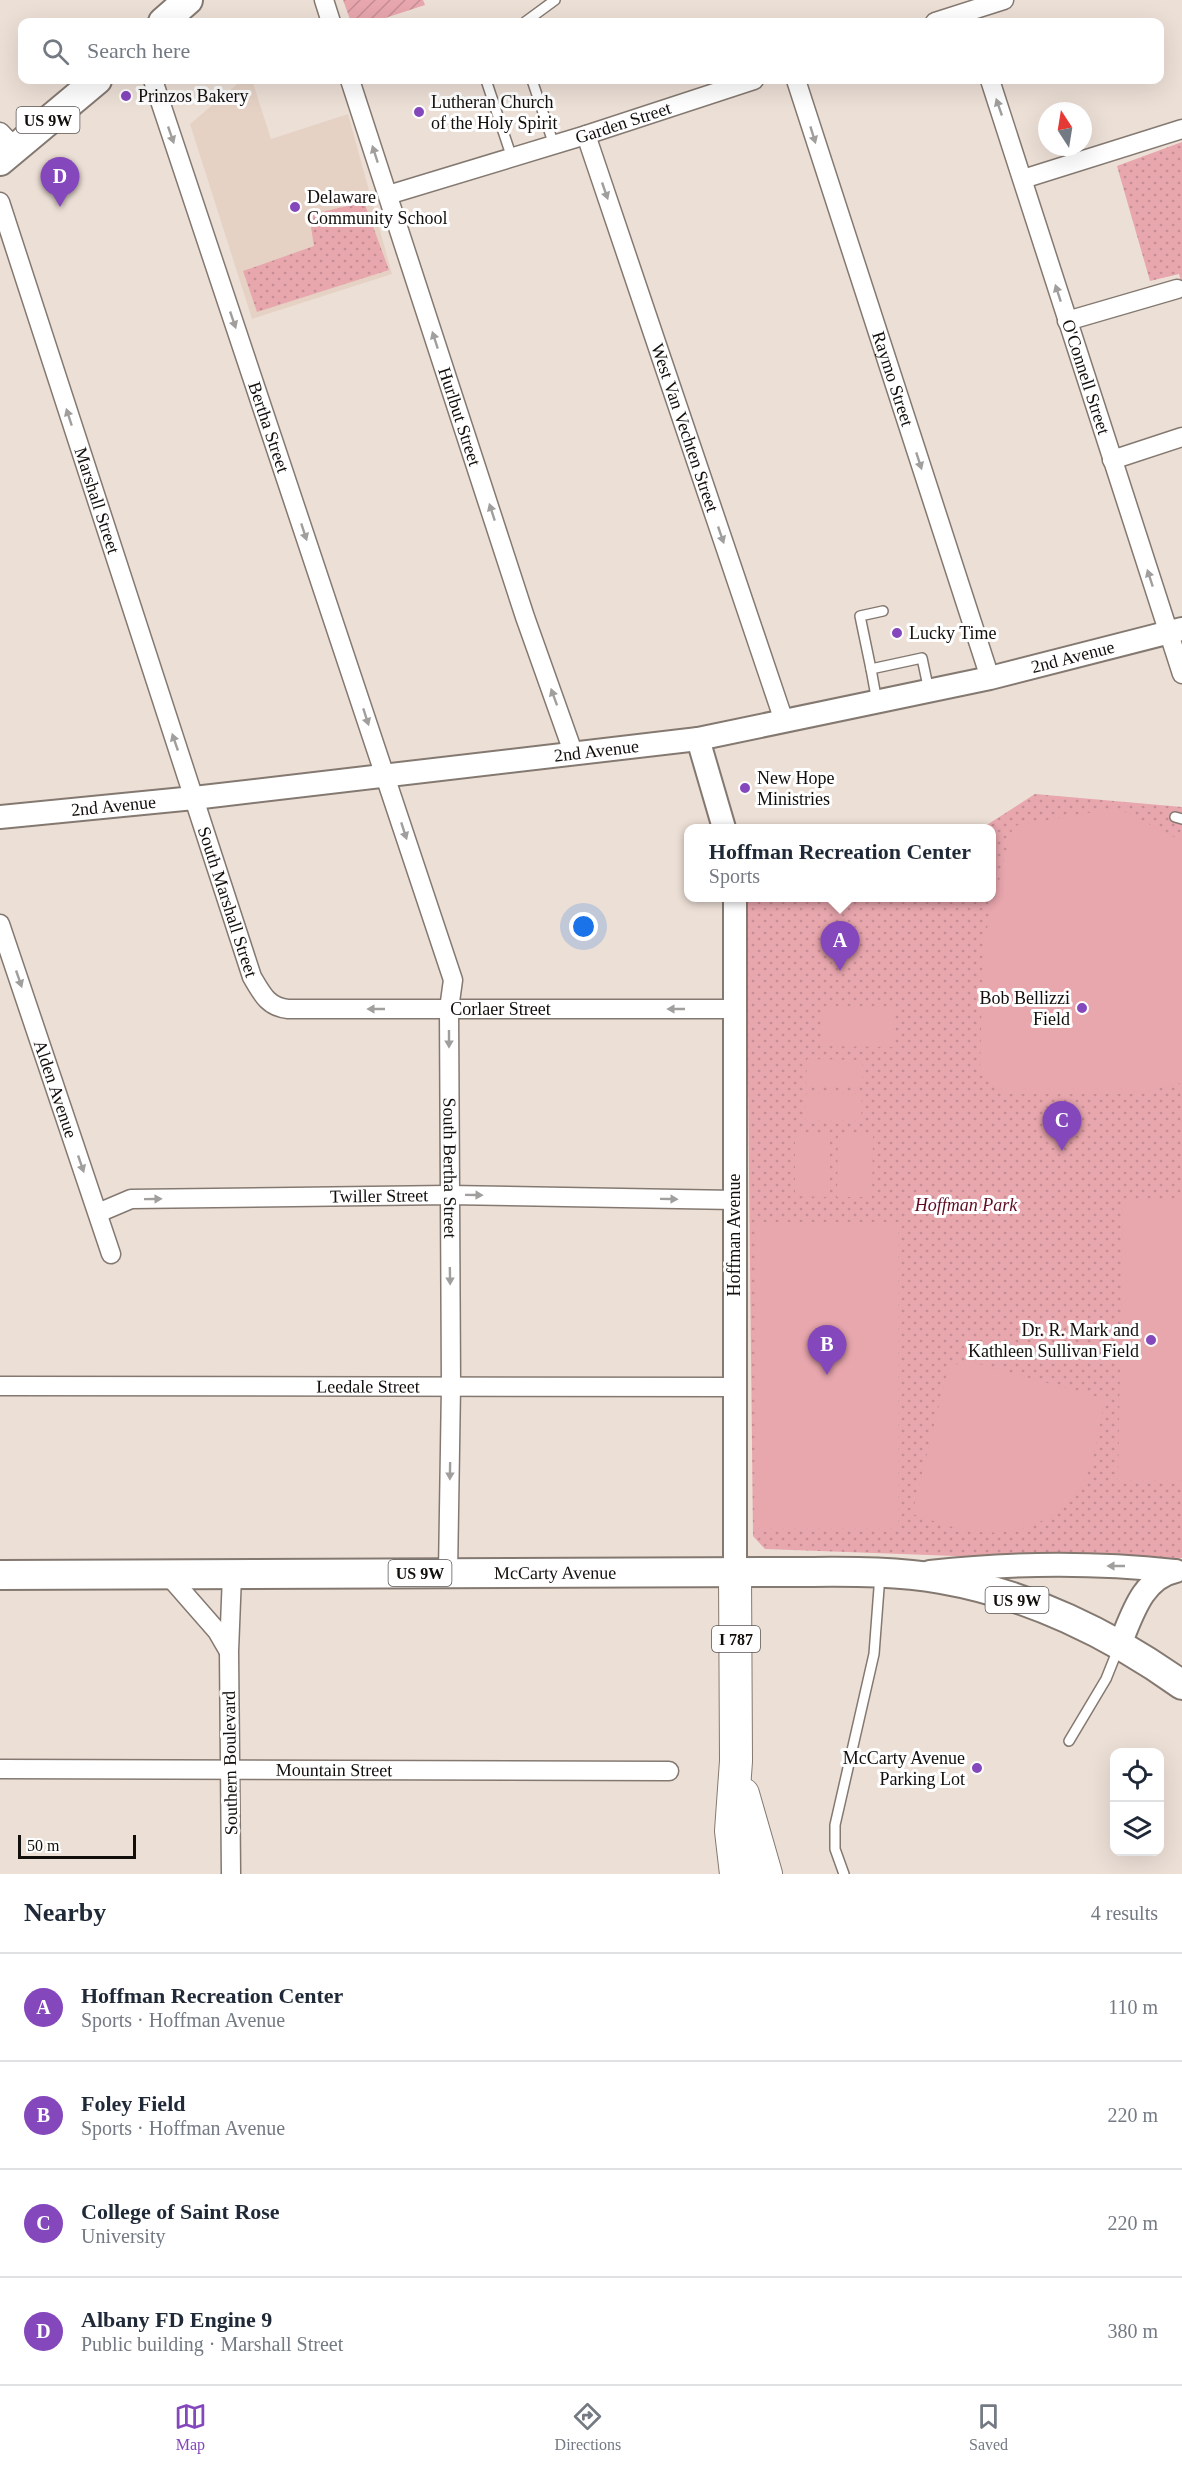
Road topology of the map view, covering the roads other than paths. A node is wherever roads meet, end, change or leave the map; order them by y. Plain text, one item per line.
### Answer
1 (324, 0) edge
2 (555, 0) edge
3 (1004, 0) edge
4 (967, 12) edge
5 (330, 18) edge
6 (530, 18) edge
7 (948, 18) edge
8 (92, 84) edge
9 (154, 84) edge
10 (351, 84) edge
11 (487, 84) edge
12 (533, 84) edge
13 (742, 84) edge
14 (797, 84) edge
15 (991, 84) edge
16 (1182, 129) edge
17 (586, 135) junction
18 (554, 145) junction
19 (5, 147) edge
20 (512, 158) junction
21 (1023, 179) junction
22 (388, 195) junction
23 (0, 202) edge
24 (1177, 289) dead end
25 (1067, 321) junction
26 (1182, 437) edge
27 (1112, 460) junction
28 (883, 611) dead end
29 (1175, 632) edge
30 (871, 669) junction
31 (1182, 674) edge
32 (990, 678) junction
33 (929, 691) junction
34 (877, 702) junction
35 (784, 721) junction
36 (698, 739) junction
37 (573, 752) junction
38 (385, 776) junction
39 (194, 798) junction
40 (2, 811) edge
41 (723, 824) edge
42 (735, 902) edge
43 (0, 924) edge
44 (270, 1003) joint
45 (449, 1009) junction
46 (734, 1009) junction
47 (449, 1195) junction
48 (735, 1200) junction
49 (98, 1213) junction
50 (111, 1254) dead end
51 (0, 1386) edge
52 (451, 1386) junction
53 (734, 1387) junction
54 (1178, 1571) edge
55 (448, 1573) junction
56 (735, 1573) junction
57 (894, 1574) junction
58 (0, 1575) edge
59 (168, 1575) junction
60 (232, 1575) junction
61 (1120, 1644) junction
62 (229, 1651) junction
63 (1182, 1685) edge
64 (1069, 1741) dead end
65 (736, 1761) junction
66 (0, 1769) edge
67 (231, 1769) junction
68 (669, 1771) dead end
69 (231, 1874) edge
70 (736, 1874) edge
71 (766, 1874) edge
72 (844, 1874) edge

1 - 5 street
2 - 6 lane
3 - 4 street
4 - 7 street
8 - 19 main road, US 9W
9 -> 38 street, Bertha Street
22 -> 10 street, Hurlbut Street
11 - 20 lane
12 - 18 lane
13 - 17 street, Garden Street
14 -> 32 street, Raymo Street
21 -> 15 street, O'Connell Street
16 - 21 street
17 - 18 street, Garden Street
17 -> 35 street, West Van Vechten Street
18 - 20 street, Garden Street
20 - 22 street, Garden Street
25 -> 21 street, O'Connell Street
37 -> 22 street, Hurlbut Street
39 -> 23 street, Marshall Street
24 - 25 street
25 - 27 street, O'Connell Street
26 - 27 street
29 -> 27 street, O'Connell Street
28 - 30 lane
29 - 31 street, O'Connell Street
29 - 32 street, 2nd Avenue
30 - 33 lane
30 - 34 lane
32 - 33 street, 2nd Avenue
33 - 34 street, 2nd Avenue
34 - 35 street, 2nd Avenue
35 - 36 street, 2nd Avenue
36 - 37 street, 2nd Avenue
36 - 41 street
37 - 38 street, 2nd Avenue
38 - 39 street, 2nd Avenue
38 -> 45 street, South Bertha Street
39 - 40 street, 2nd Avenue
39 - 44 street, South Marshall Street
42 - 46 street, Hoffman Avenue
43 -> 49 street, Alden Avenue
45 -> 44 street, Corlaer Street
46 -> 45 street, Corlaer Street
45 -> 47 street, South Bertha Street
46 - 48 street, Hoffman Avenue
47 -> 48 street, Twiller Street
49 -> 47 street, Twiller Street
47 -> 52 street, South Bertha Street
48 - 53 street, Hoffman Avenue
49 - 50 street, Alden Avenue
51 - 52 street, Leedale Street
52 - 53 street, Leedale Street
52 -> 55 street, South Bertha Street
53 - 56 street, Hoffman Avenue
54 -> 57 street
54 - 61 street
55 - 56 main road, McCarty Avenue / US 9W
55 - 60 main road, McCarty Avenue / US 9W
56 - 57 main road, McCarty Avenue / US 9W
56 - 65 highway, I 787
57 - 61 main road, US 9W
57 - 72 lane
58 - 59 main road, US 9W
59 - 60 main road, US 9W
59 - 62 street
60 - 62 street, Southern Boulevard
61 - 63 main road, US 9W
61 - 64 lane
62 - 67 street, Southern Boulevard
65 - 70 highway, I 787
65 - 71 highway, I 787
66 - 67 street, Mountain Street
67 - 68 street, Mountain Street
67 - 69 street, Southern Boulevard

